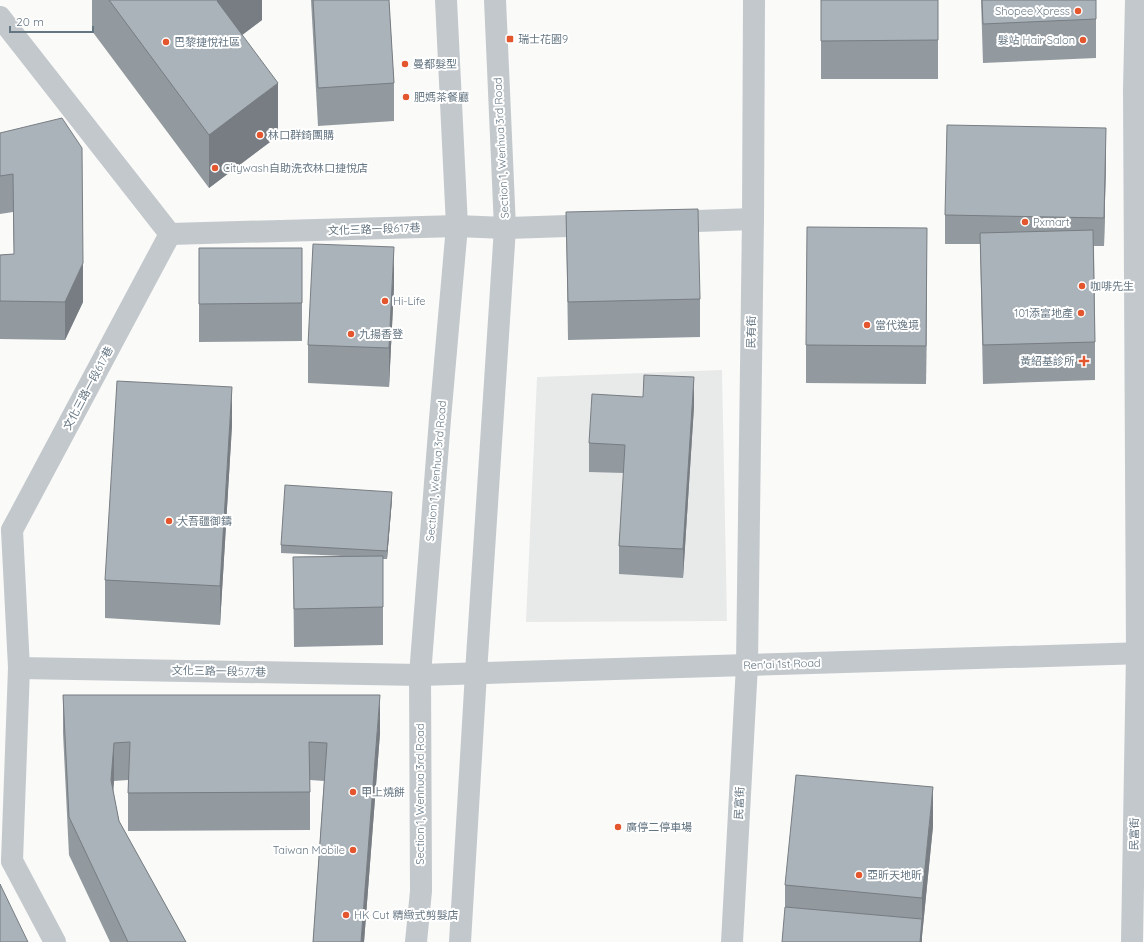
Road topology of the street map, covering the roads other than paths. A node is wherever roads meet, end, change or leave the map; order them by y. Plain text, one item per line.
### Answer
1 (446, 0) edge
2 (495, 0) edge
3 (754, 0) edge
4 (1136, 0) edge
5 (0, 17) edge
6 (1139, 90) edge
7 (753, 218) junction
8 (652, 222) edge
9 (614, 224) edge
10 (457, 226) junction
11 (505, 228) junction
12 (170, 234) junction
13 (6, 531) edge
14 (1141, 653) edge
15 (747, 665) junction
16 (19, 668) junction
17 (476, 673) junction
18 (420, 674) junction
19 (6, 861) edge
20 (56, 942) edge
21 (416, 942) edge
22 (460, 942) edge
23 (732, 942) edge
24 (1132, 942) edge

1 - 10 street, Section 1, Wenhua 3rd Road
2 - 11 street, Section 1, Wenhua 3rd Road
3 - 7 street, 民有街
4 - 6 street
5 - 12 street
6 - 14 street
7 - 8 street
7 - 15 street, 民有街
9 - 11 street, 文化三路一段617巷
10 - 11 street, 文化三路一段617巷
10 - 12 street, 文化三路一段617巷
10 - 18 street, Section 1, Wenhua 3rd Road
11 - 17 street, Section 1, Wenhua 3rd Road
12 - 13 street, 文化三路一段617巷
13 - 16 street
14 - 15 street, Ren'ai 1st Road
14 - 24 street, 民富街
15 - 17 street, Ren'ai 1st Road
15 - 23 street, 民富街
16 - 18 street, 文化三路一段577巷
16 - 19 street
17 - 18 street, Ren'ai 1st Road
17 - 22 street, Section 1, Wenhua 3rd Road
18 - 21 street, Section 1, Wenhua 3rd Road
19 - 20 street

